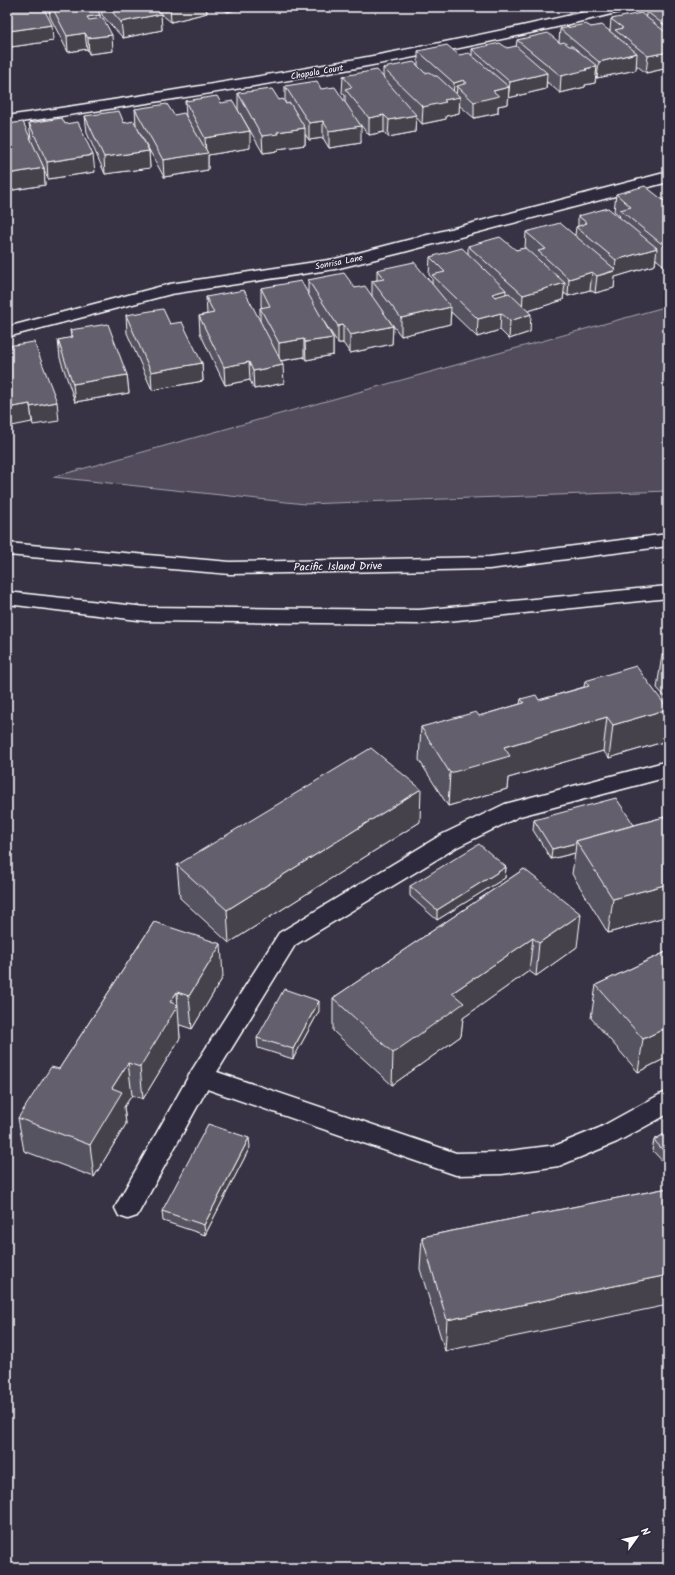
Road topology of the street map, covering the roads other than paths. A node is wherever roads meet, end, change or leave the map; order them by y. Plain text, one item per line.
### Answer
1 (623, 7) edge
2 (7, 120) edge
3 (668, 176) edge
4 (7, 332) edge
5 (668, 540) edge
6 (7, 549) edge
7 (668, 592) edge
8 (7, 598) edge
9 (668, 769) edge
10 (201, 1077) junction
11 (668, 1102) edge
12 (128, 1208) dead end

1 - 2 street, Chapala Court
3 - 4 street, Sonrisa Lane
5 - 6 street, Pacific Island Drive
7 - 8 street
9 - 10 street
10 - 11 street
10 - 12 street

